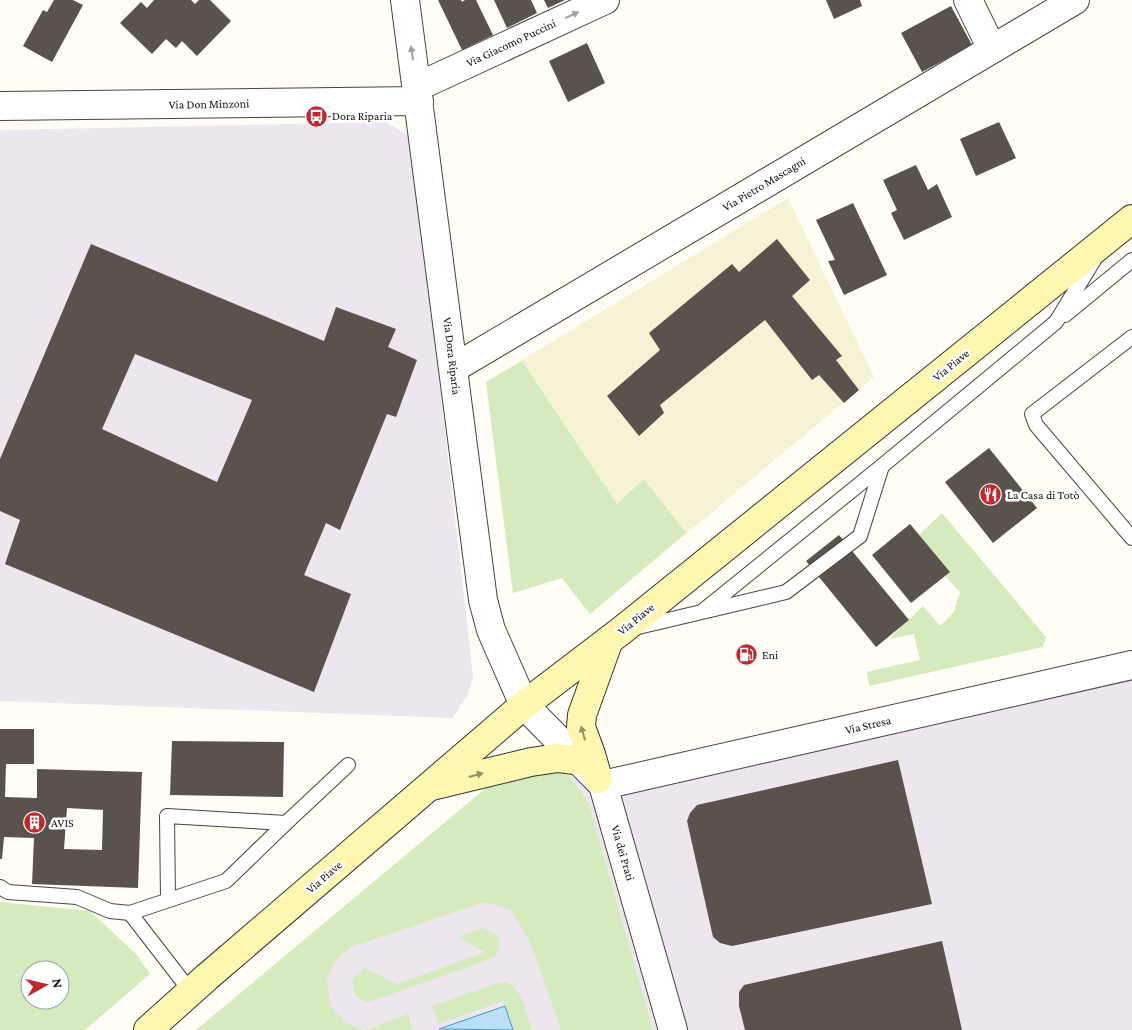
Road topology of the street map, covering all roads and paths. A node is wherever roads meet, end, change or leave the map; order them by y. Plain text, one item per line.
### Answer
1 (404, 0) edge
2 (605, 0) edge
3 (968, 0) edge
4 (1075, 0) edge
5 (992, 49) junction
6 (418, 94) junction
7 (0, 106) edge
8 (1132, 219) edge
9 (1105, 241) junction
10 (1132, 260) edge
11 (1056, 322) junction
12 (1132, 337) edge
13 (454, 368) junction
14 (882, 466) junction
15 (1132, 538) edge
16 (700, 613) junction
17 (615, 636) junction
18 (1132, 665) edge
19 (524, 705) junction
20 (348, 764) dead end
21 (594, 775) junction
22 (428, 787) junction
23 (286, 823) junction
24 (0, 887) edge
25 (168, 900) junction
26 (130, 913) junction
27 (191, 992) junction
28 (148, 1030) edge
29 (673, 1030) edge

6 -> 1 street, Via Dora Riparia
6 -> 2 street, Via Giacomo Puccini
3 - 5 street
4 - 5 street, Via Pietro Mascagni
5 - 13 street, Via Pietro Mascagni
6 - 7 street, Via Don Minzoni
6 - 13 street, Via Dora Riparia
8 - 9 main road, Via Piave
9 - 11 lane
9 - 17 main road, Via Piave
10 - 11 lane
11 - 14 lane
12 - 15 lane
13 - 19 street, Via Dora Riparia
14 - 16 lane
14 - 16 lane
16 - 17 lane
17 - 19 main road, Via Piave
21 -> 17 main road
18 - 21 street, Via Stresa
19 - 21 street, Via dei Prati
19 - 22 main road, Via Piave
20 - 23 lane
22 -> 21 main road
21 - 29 street, Via dei Prati
22 - 27 main road, Via Piave
23 - 25 lane
23 - 25 lane
24 - 26 lane
25 - 26 lane
26 - 27 lane
27 - 28 main road, Via Piave

